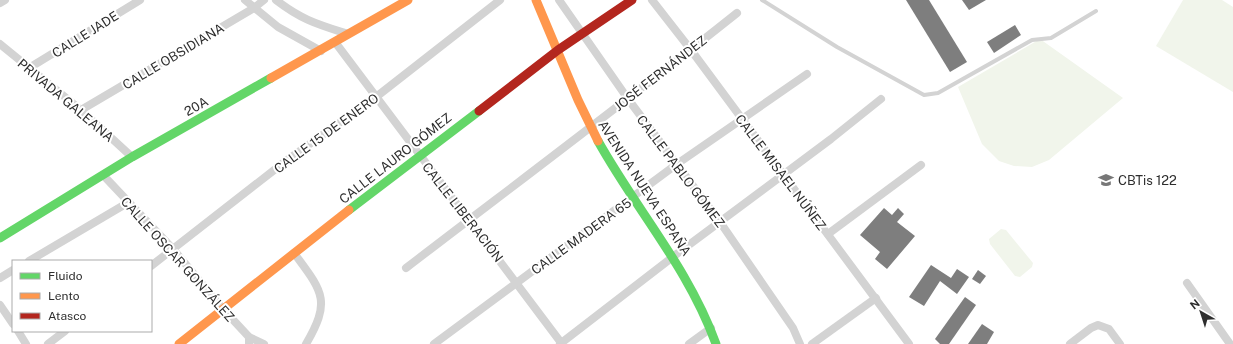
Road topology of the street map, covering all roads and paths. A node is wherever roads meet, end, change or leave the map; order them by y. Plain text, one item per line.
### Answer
1 (5, 0) edge
2 (140, 0) edge
3 (245, 0) edge
4 (264, 0) edge
5 (276, 0) edge
6 (408, 0) edge
7 (500, 0) edge
8 (536, 0) edge
9 (559, 0) edge
10 (632, 0) edge
11 (652, 0) edge
12 (762, 0) edge
13 (0, 3) edge
14 (254, 8) junction
15 (1096, 11) dead end
16 (737, 13) dead end
17 (348, 34) junction
18 (583, 34) junction
19 (335, 42) junction
20 (0, 44) edge
21 (558, 50) junction
22 (691, 50) junction
23 (321, 51) junction
24 (29, 68) junction
25 (807, 74) dead end
26 (376, 97) junction
27 (628, 99) junction
28 (881, 99) dead end
29 (81, 110) junction
30 (741, 120) junction
31 (590, 126) junction
32 (420, 156) junction
33 (132, 157) junction
34 (677, 164) junction
35 (921, 165) dead end
36 (103, 175) junction
37 (783, 175) junction
38 (633, 197) junction
39 (128, 202) junction
40 (469, 220) junction
41 (720, 222) junction
42 (828, 234) junction
43 (0, 238) edge
44 (173, 249) junction
45 (294, 253) junction
46 (674, 256) junction
47 (31, 260) edge
48 (152, 265) edge
49 (406, 268) dead end
50 (12, 271) edge
51 (0, 278) edge
52 (517, 282) junction
53 (1187, 283) dead end
54 (876, 298) junction
55 (0, 305) edge
56 (223, 309) junction
57 (12, 323) edge
58 (711, 328) junction
59 (19, 332) edge
60 (64, 332) edge
61 (249, 340) edge
62 (26, 344) edge
63 (48, 344) edge
64 (179, 344) edge
65 (264, 344) edge
66 (306, 344) edge
67 (434, 344) edge
68 (561, 344) edge
69 (690, 344) edge
70 (716, 344) edge
71 (800, 344) edge
72 (812, 344) edge
73 (909, 344) edge
74 (1070, 344) edge
75 (1120, 344) edge
76 (1232, 344) edge

1 - 13 street
2 - 24 street, CALLE JADE
3 - 14 street
4 - 14 street, CALLE OBSIDIANA
5 - 17 street
6 - 17 street, 20A
7 - 26 street, CALLE 15 DE ENERO
8 - 21 street, AVENIDA NUEVA ESPAÑA
9 - 18 street, CALLE PABLO GÓMEZ
10 - 18 street, CALLE LAURO GÓMEZ
11 - 22 street, CALLE MISAEL NÚÑEZ
12 - 15 lane
14 - 23 street
14 - 29 street, CALLE OBSIDIANA
16 - 22 street, JOSÉ FERNÁNDEZ
17 - 19 street, 20A
18 - 21 street, CALLE LAURO GÓMEZ
18 - 27 street, CALLE PABLO GÓMEZ
19 - 23 street, 20A
19 - 26 street, CALLE LIBERACIÓN
20 - 24 street, PRIVADA GALEANA
21 - 31 street, AVENIDA NUEVA ESPAÑA
21 - 32 street, CALLE LAURO GÓMEZ
22 - 27 street, JOSÉ FERNÁNDEZ
22 - 30 street, CALLE MISAEL NÚÑEZ
23 - 33 street, 20A
24 - 29 street, PRIVADA GALEANA
25 - 30 street, CALLE MADERA 65
26 - 32 street, CALLE LIBERACIÓN
26 - 44 street, CALLE 15 DE ENERO
27 - 31 street, JOSÉ FERNÁNDEZ
27 - 34 street, CALLE PABLO GÓMEZ
28 - 37 street
29 - 33 street, PRIVADA GALEANA
30 - 34 street, CALLE MADERA 65
30 - 37 street, CALLE MISAEL NÚÑEZ
31 - 38 street, AVENIDA NUEVA ESPAÑA
31 - 40 street, JOSÉ FERNÁNDEZ
32 - 40 street, CALLE LIBERACIÓN
32 - 45 street, CALLE LAURO GÓMEZ
33 - 36 street, 20A
34 - 38 street, CALLE MADERA 65
34 - 41 street, CALLE PABLO GÓMEZ
35 - 42 street
36 - 39 street, CALLE OSCAR GONZÁLEZ
36 - 43 street, 20A
37 - 41 street
37 - 42 street, CALLE MISAEL NÚÑEZ
38 - 46 street, AVENIDA NUEVA ESPAÑA
38 - 52 street, CALLE MADERA 65
39 - 44 street, CALLE OSCAR GONZÁLEZ
39 - 47 street
40 - 49 street, JOSÉ FERNÁNDEZ
40 - 52 street, CALLE LIBERACIÓN
41 - 46 street
41 - 71 street, CALLE PABLO GÓMEZ
42 - 54 street, CALLE MISAEL NÚÑEZ
44 - 48 street, CALLE 15 DE ENERO
44 - 56 street, CALLE OSCAR GONZÁLEZ
45 - 56 street, CALLE LAURO GÓMEZ
45 - 66 street
46 - 58 street, AVENIDA NUEVA ESPAÑA
46 - 68 street
50 - 51 street
52 - 67 street, CALLE MADERA 65
52 - 68 street, CALLE LIBERACIÓN
53 - 76 street
54 - 72 street
54 - 73 street, CALLE MISAEL NÚÑEZ
55 - 57 street
56 - 61 street, CALLE OSCAR GONZÁLEZ
56 - 64 street, CALLE LAURO GÓMEZ
58 - 69 street
58 - 70 street, AVENIDA NUEVA ESPAÑA
59 - 62 street
60 - 63 street
61 - 65 street
74 - 75 street

